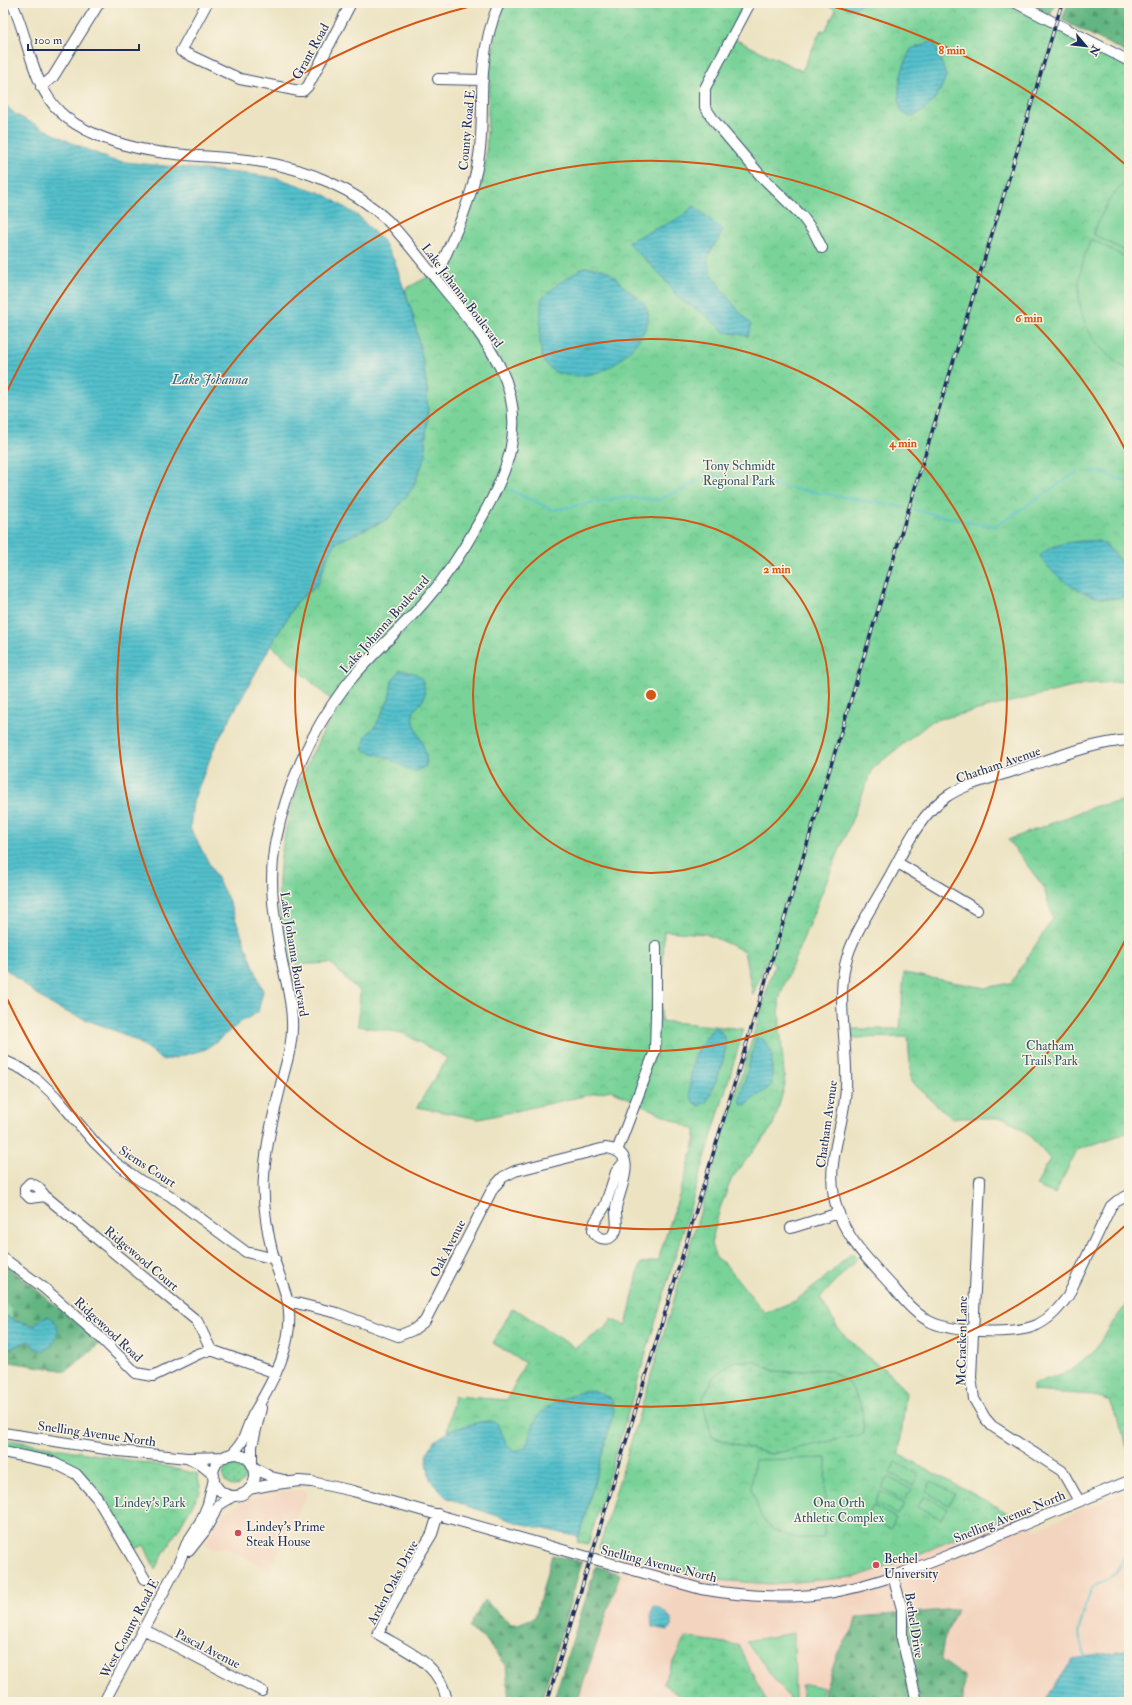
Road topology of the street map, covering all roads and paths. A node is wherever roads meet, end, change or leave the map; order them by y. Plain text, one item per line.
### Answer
1 (12, 3) edge
2 (99, 3) edge
3 (207, 3) edge
4 (351, 3) edge
5 (499, 3) edge
6 (750, 3) edge
7 (1016, 3) edge
8 (1129, 61) edge
9 (438, 79) dead end
10 (483, 80) junction
11 (41, 87) junction
12 (822, 248) dead end
13 (435, 278) junction
14 (1129, 740) edge
15 (898, 863) junction
16 (977, 910) dead end
17 (656, 946) dead end
18 (3, 1060) edge
19 (617, 1151) junction
20 (625, 1161) junction
21 (980, 1182) dead end
22 (1129, 1195) edge
23 (45, 1196) dead end
24 (839, 1213) junction
25 (791, 1228) dead end
26 (3, 1258) edge
27 (274, 1259) junction
28 (288, 1301) junction
29 (972, 1330) junction
30 (211, 1350) junction
31 (276, 1373) junction
32 (262, 1402) junction
33 (3, 1433) edge
34 (3, 1452) edge
35 (228, 1456) junction
36 (187, 1458) junction
37 (252, 1466) junction
38 (214, 1477) junction
39 (1129, 1481) edge
40 (292, 1482) junction
41 (249, 1489) junction
42 (233, 1496) junction
43 (1080, 1501) junction
44 (438, 1514) junction
45 (177, 1567) junction
46 (893, 1576) junction
47 (145, 1579) dead end
48 (143, 1629) junction
49 (911, 1677) junction
50 (262, 1691) dead end
51 (104, 1702) edge
52 (447, 1702) edge
53 (917, 1702) edge
54 (925, 1702) edge

1 - 11 street, Lake Johanna Boulevard
2 - 11 street
3 - 4 street, Grant Road
5 - 10 street, County Road E
6 - 12 street
7 - 8 street
9 - 10 street
10 - 13 street, County Road E
11 - 13 street, Lake Johanna Boulevard
13 - 27 street, Lake Johanna Boulevard
14 - 15 street, Chatham Avenue
15 - 16 street
15 - 24 street, Chatham Avenue
17 - 19 street
18 - 27 street, Siems Court
19 - 20 street
19 - 28 street, Oak Avenue
20 - 20 street
21 - 29 street, McCracken Lane
22 - 29 street, Chatham Avenue
23 - 30 street, Ridgewood Court
24 - 25 street
24 - 29 street, Chatham Avenue
26 - 30 street, Ridgewood Road
27 - 28 street, Lake Johanna Boulevard
28 - 31 street, Lake Johanna Boulevard
29 - 43 street, McCracken Lane
30 - 31 street
31 - 32 street, Lake Johanna Boulevard
32 - 35 street, Lake Johanna Boulevard
32 - 37 street, Lake Johanna Boulevard
33 - 36 street, Snelling Avenue North
34 - 47 street
35 - 36 street, Snelling Avenue North
35 - 37 street
35 - 38 street
36 - 38 street, Snelling Avenue North
37 - 40 street, Snelling Avenue North
37 - 41 street
38 - 42 street
38 - 45 street, West County Road E
39 - 43 street, Snelling Avenue North
40 - 41 street, Snelling Avenue North
40 - 44 street, Snelling Avenue North
41 - 42 street
42 - 45 street, West County Road E
43 - 46 street, Snelling Avenue North
44 - 46 street, Snelling Avenue North
44 - 52 street, Arden Oaks Drive
45 - 48 street, West County Road E
46 - 49 street, Bethel Drive
48 - 50 street, Pascal Avenue
48 - 51 street, West County Road E
49 - 53 street, Bethel Drive
49 - 54 street, Bethel Drive

